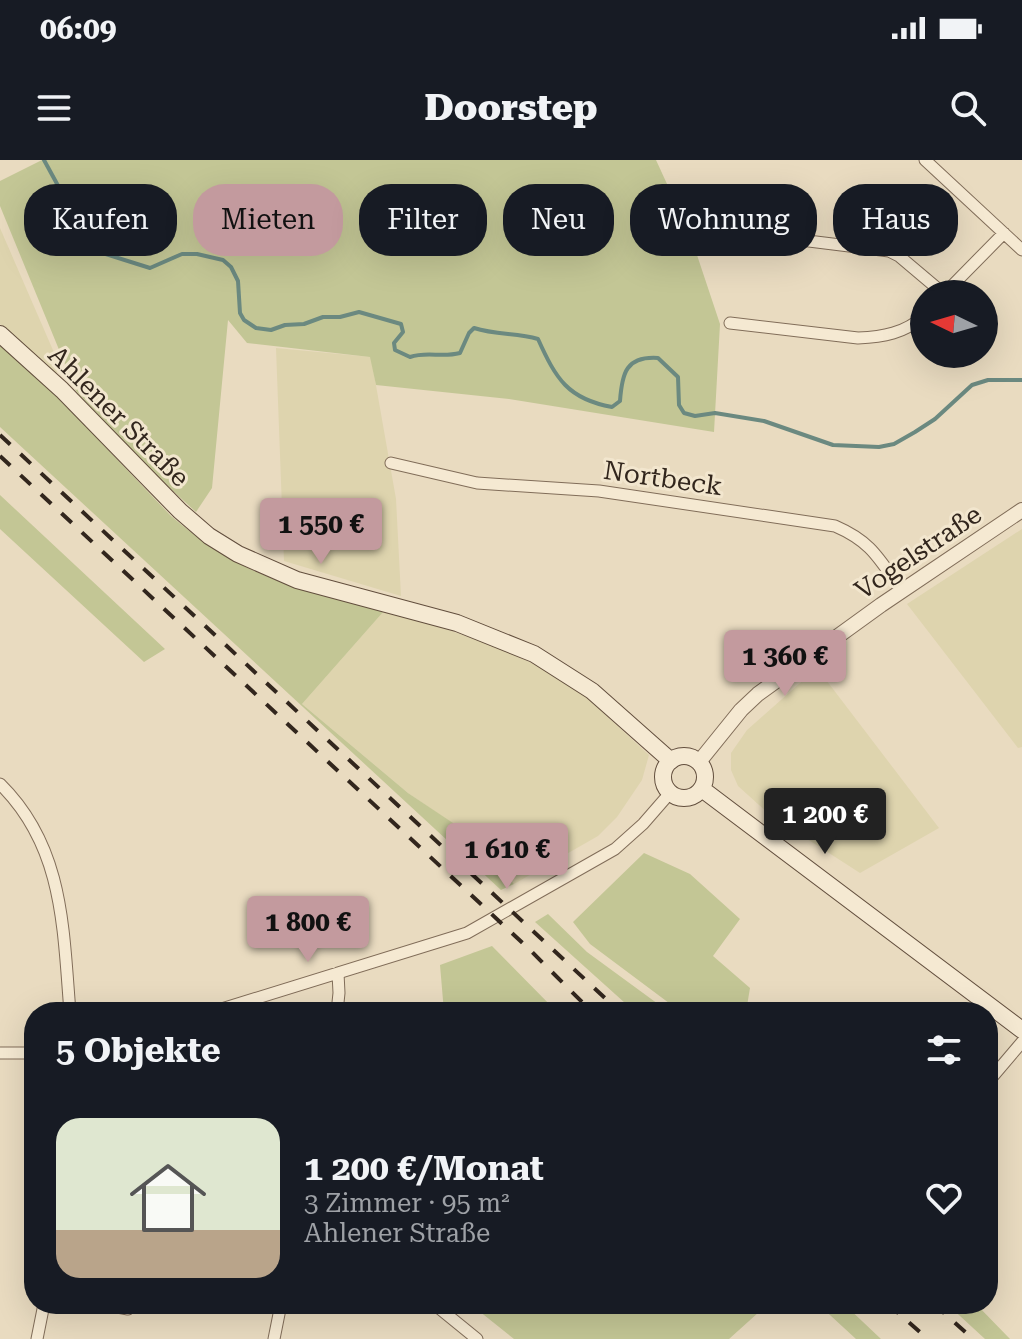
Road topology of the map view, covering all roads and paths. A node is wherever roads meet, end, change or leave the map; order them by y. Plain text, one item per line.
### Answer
1 (925, 160) edge
2 (1004, 233) junction
3 (817, 242) edge
4 (1022, 250) edge
5 (927, 280) edge
6 (958, 280) edge
7 (730, 323) dead end
8 (910, 325) edge
9 (0, 334) edge
10 (391, 463) dead end
11 (1022, 510) edge
12 (902, 591) junction
13 (671, 761) junction
14 (699, 762) junction
15 (0, 784) edge
16 (702, 789) junction
17 (670, 793) junction
18 (338, 973) junction
19 (69, 1002) edge
20 (244, 1002) edge
21 (338, 1002) edge
22 (985, 1002) edge
23 (998, 1012) edge
24 (1022, 1030) edge
25 (1022, 1042) edge
26 (0, 1053) edge
27 (24, 1053) edge
28 (998, 1070) edge
29 (42, 1314) edge
30 (279, 1314) edge
31 (446, 1314) edge
32 (37, 1339) edge
33 (274, 1339) edge
34 (477, 1339) edge

1 - 2 street
2 - 4 street
2 - 6 street
3 - 5 street
7 - 8 street
9 - 13 main road, Ahlener Straße
10 - 12 street, Nortbeck
11 - 12 street, Vogelstraße
12 - 14 street, Vogelstraße
13 - 14 main road
13 - 17 main road
14 - 16 main road
15 - 19 street
16 - 17 main road
16 - 22 main road
17 - 18 street
18 - 20 street
18 - 21 street
23 - 24 main road
25 - 28 street
26 - 27 street
29 - 32 street
30 - 33 street
31 - 34 street

